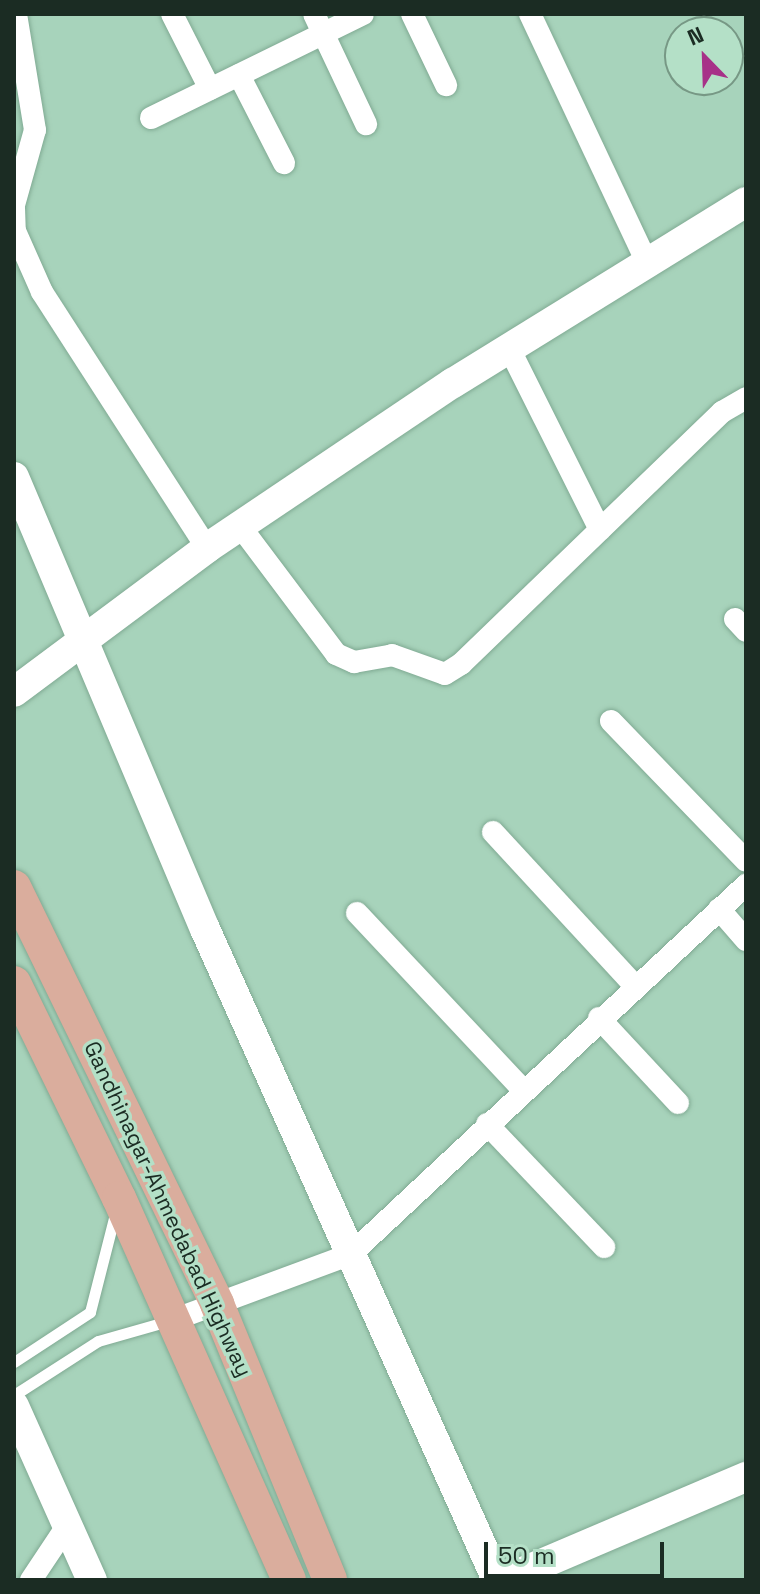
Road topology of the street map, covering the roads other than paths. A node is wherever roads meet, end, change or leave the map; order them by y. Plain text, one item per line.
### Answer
1 (16, 14) edge
2 (172, 14) edge
3 (363, 14) edge
4 (412, 14) edge
5 (530, 14) edge
6 (319, 24) edge
7 (239, 75) junction
8 (446, 85) dead end
9 (210, 89) junction
10 (151, 118) dead end
11 (366, 124) dead end
12 (284, 163) dead end
13 (14, 207) edge
14 (741, 211) edge
15 (646, 260) junction
16 (509, 348) junction
17 (746, 398) edge
18 (14, 477) edge
19 (240, 526) junction
20 (600, 530) junction
21 (207, 548) junction
22 (85, 641) junction
23 (14, 692) edge
24 (611, 721) dead end
25 (493, 832) dead end
26 (746, 861) edge
27 (746, 885) edge
28 (14, 887) edge
29 (719, 909) junction
30 (357, 913) dead end
31 (746, 940) edge
32 (14, 983) edge
33 (634, 985) junction
34 (599, 1018) junction
35 (523, 1090) junction
36 (678, 1103) dead end
37 (487, 1124) junction
38 (119, 1198) junction
39 (604, 1247) dead end
40 (351, 1254) junction
41 (217, 1304) junction
42 (173, 1320) junction
43 (14, 1362) edge
44 (14, 1395) edge
45 (14, 1406) edge
46 (746, 1477) edge
47 (67, 1526) junction
48 (31, 1580) edge
49 (92, 1580) edge
50 (289, 1580) edge
51 (330, 1580) edge
52 (497, 1580) edge
53 (504, 1580) edge

1 - 13 street
2 - 9 street
3 - 6 street
4 - 8 street
5 - 15 street
6 - 7 street
6 - 11 street
7 - 9 street
7 - 12 street
9 - 10 street
13 - 21 street
14 - 15 street
15 - 16 street
16 - 19 street
16 - 20 street
17 - 20 street
18 - 22 street
19 - 20 street
19 - 21 street
21 - 22 street
22 - 23 street
22 - 40 street
24 - 26 street
25 - 33 street
27 - 29 street
28 - 41 main road, Gandhinagar-Ahmedabad Highway
29 - 31 street
29 - 33 street
30 - 35 street
32 - 38 main road, Gandhinagar-Ahmedabad Highway
33 - 34 street
34 - 35 street
34 - 36 street
35 - 37 street
37 - 39 street
37 - 40 street
38 - 42 main road, Gandhinagar-Ahmedabad Highway
38 - 43 lane
40 - 41 street
40 - 52 street
41 - 42 street
41 - 51 main road, Gandhinagar-Ahmedabad Highway
42 - 44 lane
42 - 50 main road, Gandhinagar-Ahmedabad Highway
45 - 47 street
46 - 53 street
47 - 48 street
47 - 49 street

